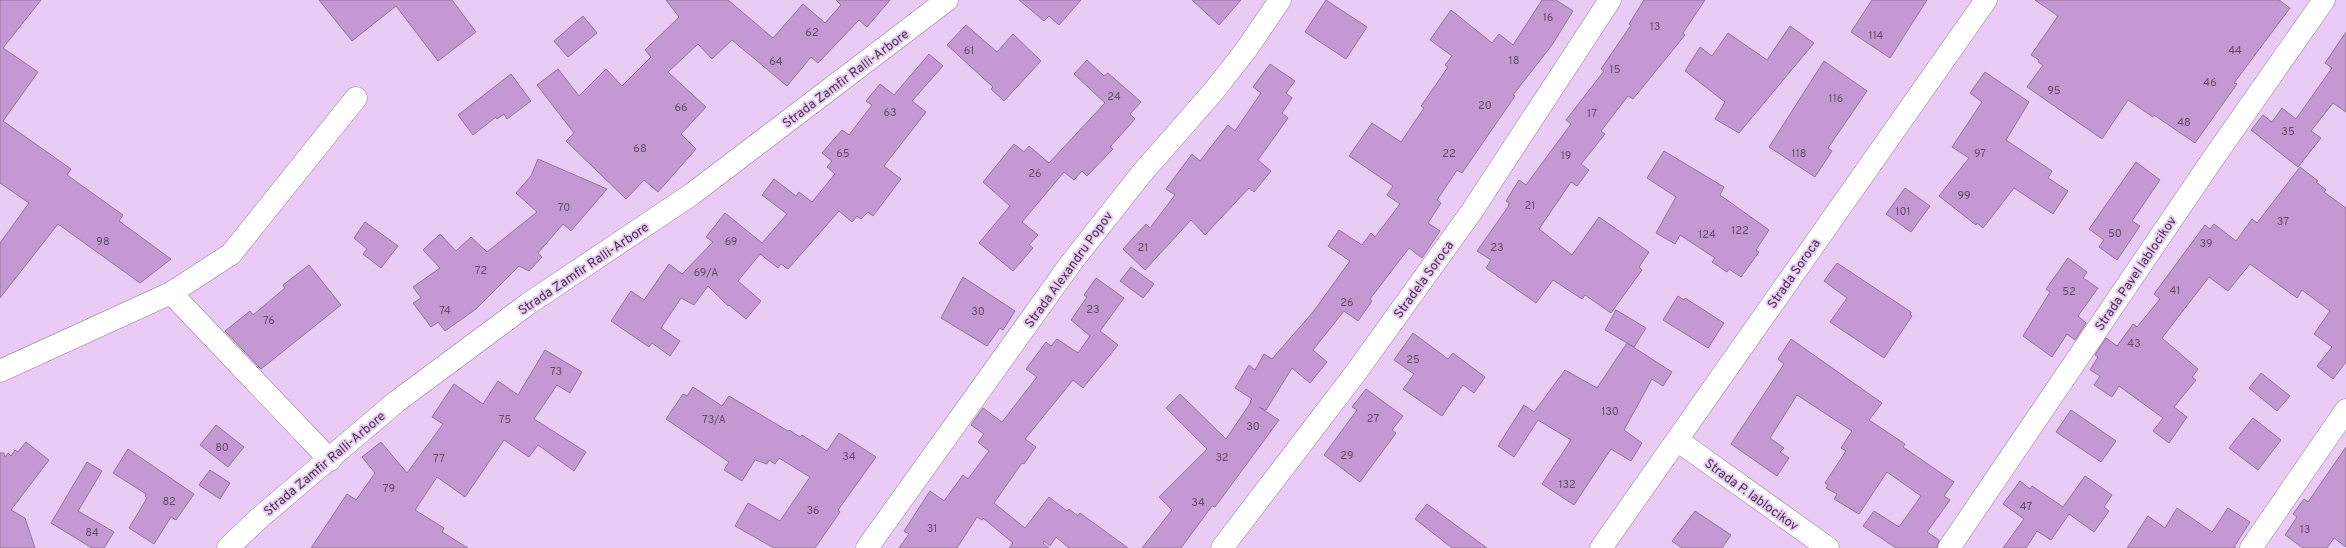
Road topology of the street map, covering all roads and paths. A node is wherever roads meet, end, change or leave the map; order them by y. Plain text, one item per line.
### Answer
1 (947, 0) edge
2 (1280, 0) edge
3 (1610, 0) edge
4 (1986, 0) edge
5 (2324, 0) edge
6 (356, 98) dead end
7 (171, 292) junction
8 (0, 371) edge
9 (2346, 410) edge
10 (1677, 440) junction
11 (330, 460) junction
12 (228, 548) edge
13 (867, 548) edge
14 (1222, 548) edge
15 (1601, 548) edge
16 (1828, 548) edge
17 (1949, 548) edge
18 (2251, 548) edge

1 - 11 street, Strada Zamfir Ralli-Arbore
2 - 13 street, Strada Alexandru Popov
3 - 14 street, Stradela Sorocа
4 - 10 street, Strada Soroca
5 - 17 street, Strada Pavel Iablocikov
6 - 7 street
7 - 8 street
7 - 11 street
9 - 18 street
10 - 15 street, Strada Soroca
10 - 16 street, Strada P. Iablocikov
11 - 12 street, Strada Zamfir Ralli-Arbore

